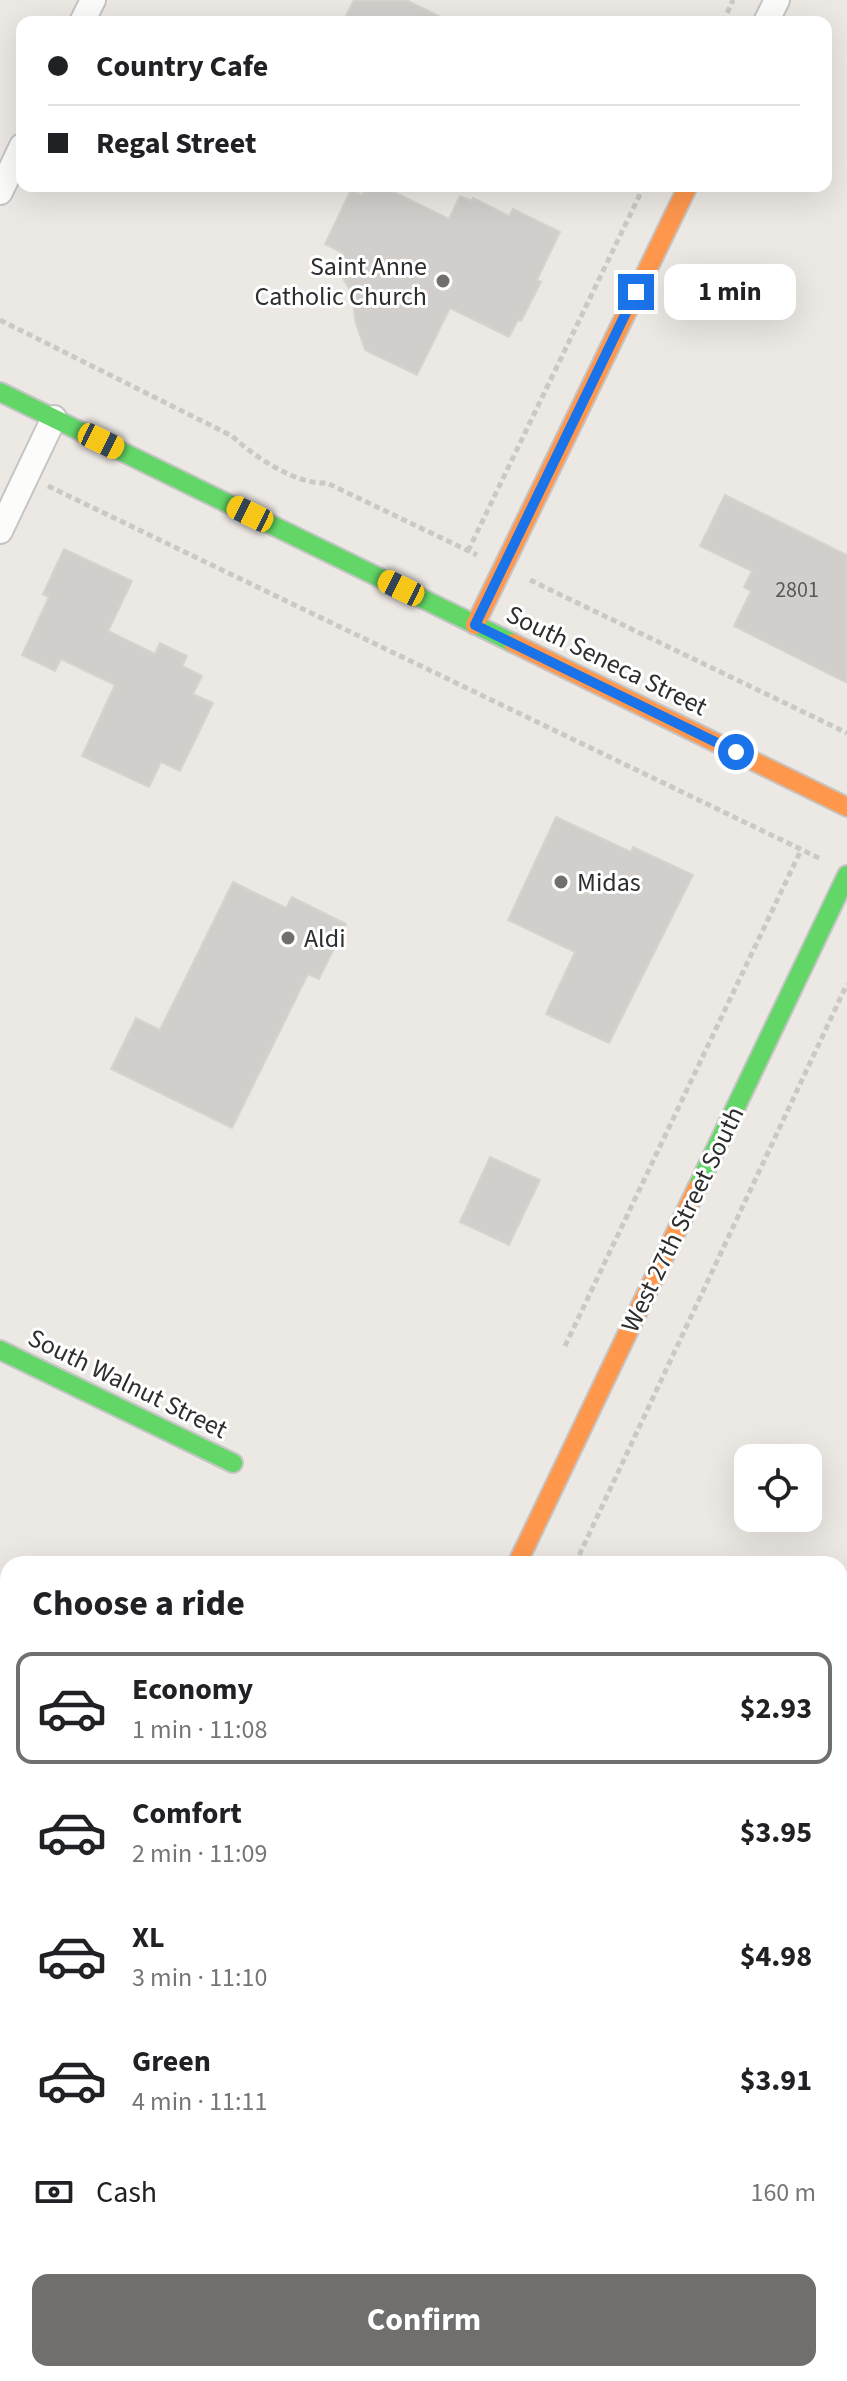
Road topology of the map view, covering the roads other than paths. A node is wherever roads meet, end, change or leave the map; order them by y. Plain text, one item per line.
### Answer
1 (16, 159) edge
2 (0, 192) edge
3 (685, 192) edge
4 (0, 392) edge
5 (54, 418) junction
6 (0, 531) edge
7 (475, 625) junction
8 (847, 807) edge
9 (847, 875) edge
10 (0, 1350) edge
11 (233, 1463) dead end
12 (521, 1556) edge

1 - 2 street
3 - 7 street
4 - 5 street, South Seneca Street
5 - 6 street
5 - 7 street, South Seneca Street
7 - 8 street, South Seneca Street
9 - 12 street, West 27th Street South
10 - 11 street, South Walnut Street

